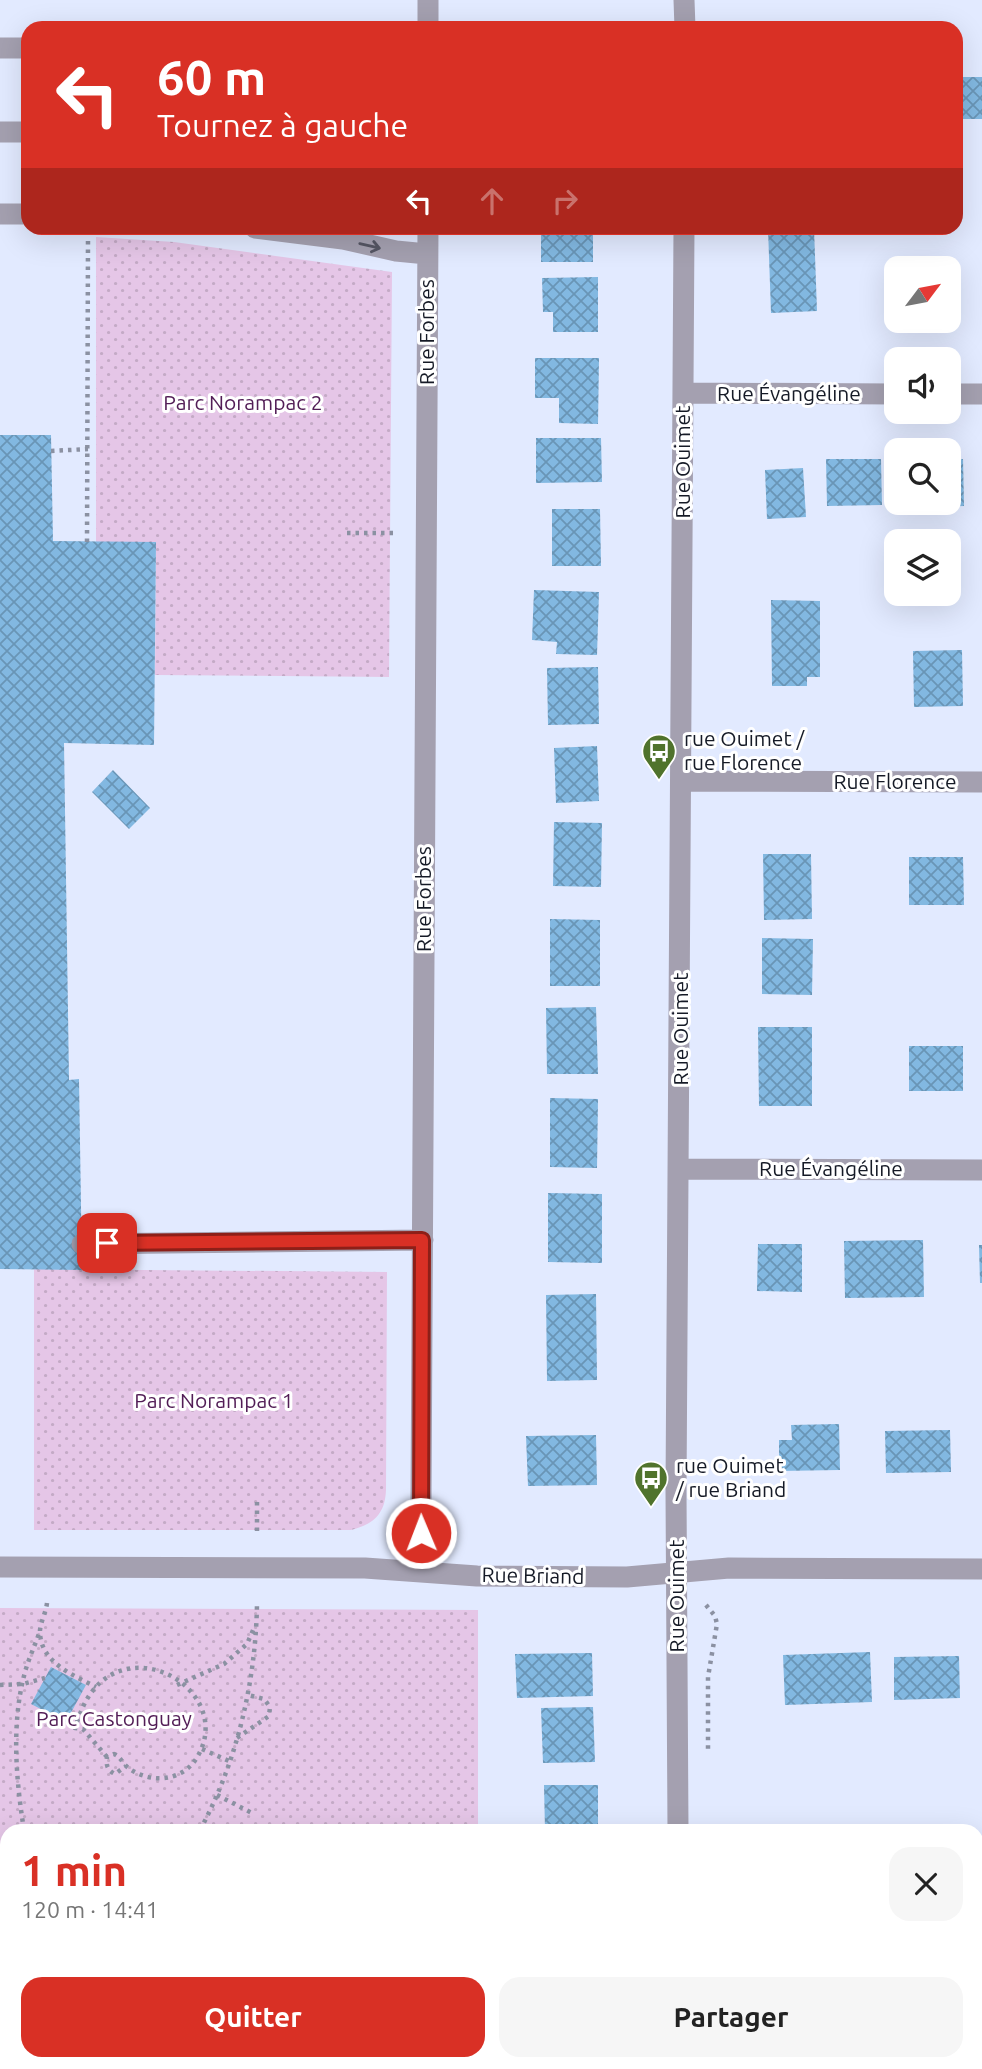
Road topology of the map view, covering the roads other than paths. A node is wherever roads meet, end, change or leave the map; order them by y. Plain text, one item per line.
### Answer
1 (428, 0) edge
2 (684, 0) edge
3 (428, 21) edge
4 (685, 21) edge
5 (0, 48) edge
6 (21, 48) edge
7 (0, 132) edge
8 (21, 132) edge
9 (0, 214) edge
10 (21, 214) edge
11 (312, 235) edge
12 (428, 235) edge
13 (684, 235) edge
14 (428, 254) junction
15 (683, 393) junction
16 (884, 394) edge
17 (961, 394) edge
18 (982, 394) edge
19 (682, 781) junction
20 (982, 782) edge
21 (680, 1169) junction
22 (982, 1170) edge
23 (422, 1240) junction
24 (82, 1244) dead end
25 (0, 1567) edge
26 (982, 1569) edge
27 (423, 1571) junction
28 (678, 1573) junction
29 (678, 1824) edge

1 - 3 street
2 - 4 street
5 - 6 street
7 - 8 street
9 - 10 street
11 -> 14 street
12 - 14 street, Rue Forbes
13 - 15 street, Rue Ouimet
14 - 23 street, Rue Forbes
15 - 16 street, Rue Évangéline
15 - 19 street, Rue Ouimet
17 - 18 street
19 - 20 street, Rue Florence
19 - 21 street, Rue Ouimet
21 - 22 street, Rue Évangéline
21 - 28 street, Rue Ouimet
23 - 24 street
23 - 27 street, Rue Forbes
25 - 27 street, Rue Briand
26 - 28 street, Rue Briand
27 - 28 street, Rue Briand
28 - 29 street, Rue Ouimet

